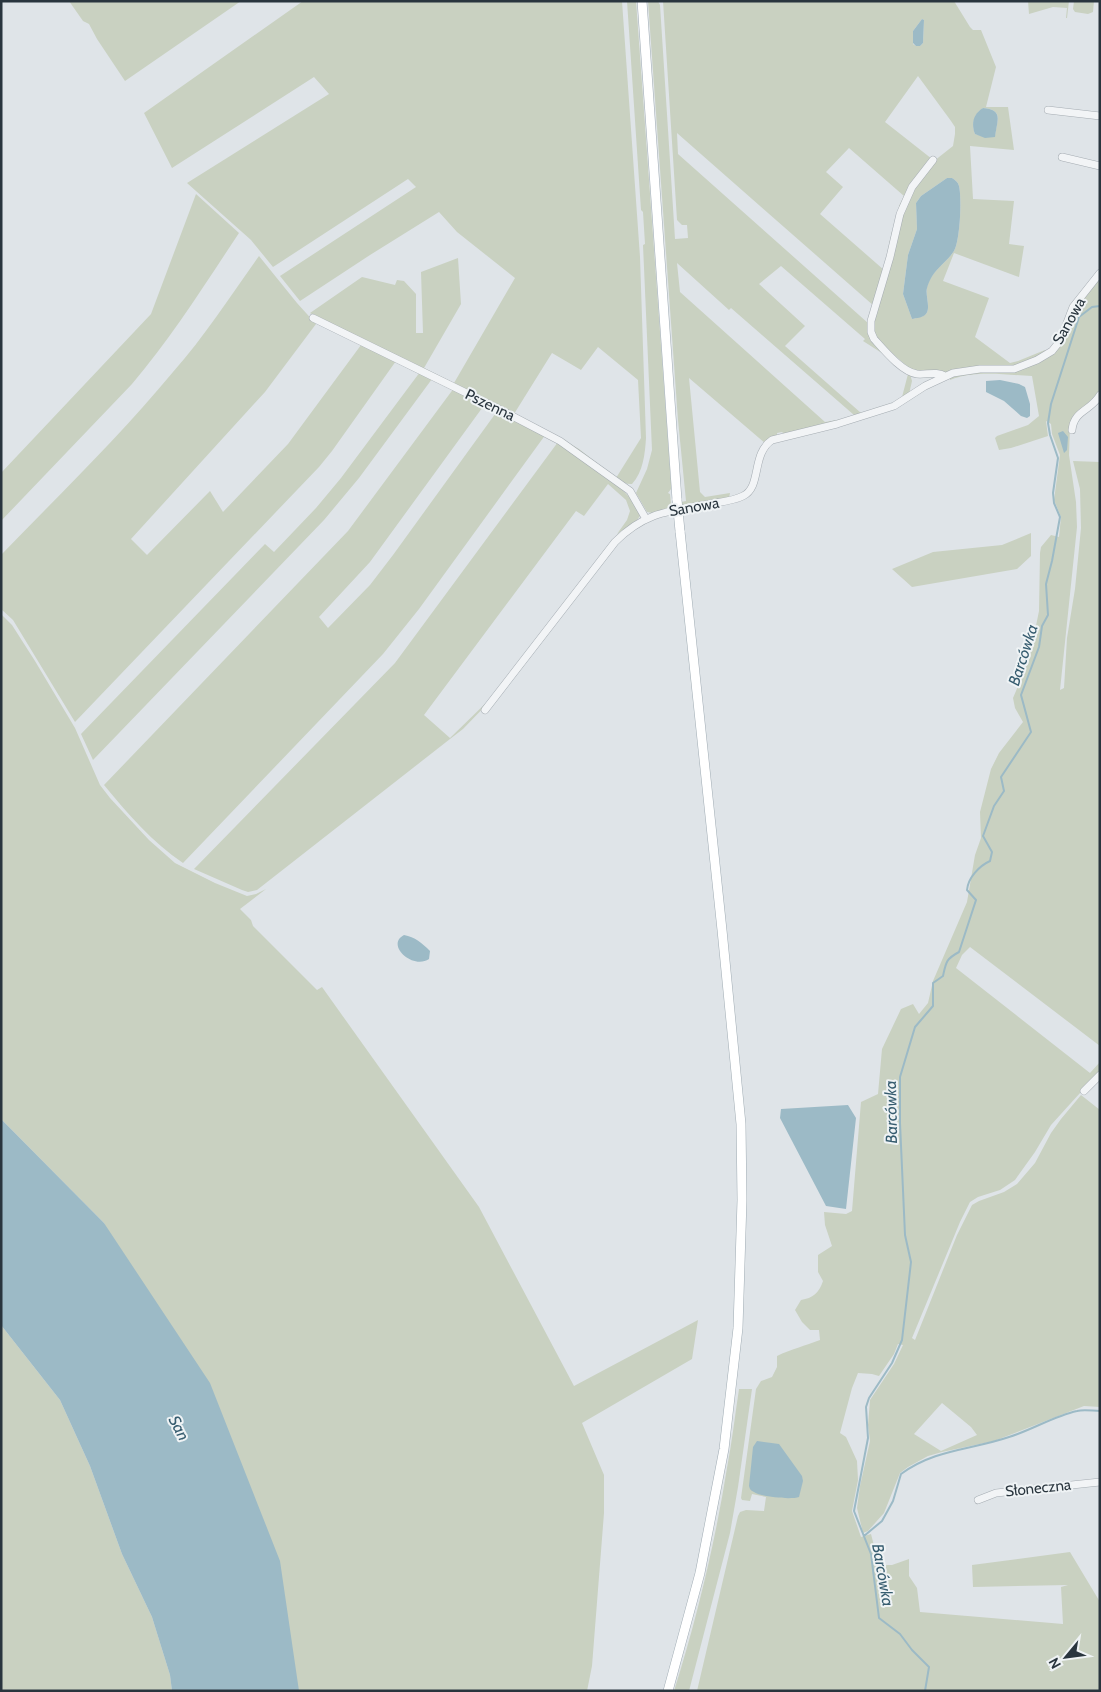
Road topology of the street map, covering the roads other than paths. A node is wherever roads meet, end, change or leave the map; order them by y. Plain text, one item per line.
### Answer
1 (642, 1) edge
2 (1048, 110) dead end
3 (1100, 116) edge
4 (1062, 157) dead end
5 (933, 160) dead end
6 (1100, 166) edge
7 (1100, 273) edge
8 (313, 318) dead end
9 (945, 376) junction
10 (1100, 396) edge
11 (1072, 430) dead end
12 (646, 519) junction
13 (485, 710) dead end
14 (1100, 1075) edge
15 (1084, 1091) dead end
16 (1100, 1482) edge
17 (978, 1500) dead end
18 (668, 1691) edge

1 - 18 main road, bridge
2 - 3 street
4 - 6 street
5 - 9 street, Sanowa
7 - 9 street, Sanowa
8 - 12 street, Pszenna
9 - 12 street, Sanowa
10 - 11 street
12 - 13 street, Sanowa
14 - 15 street
16 - 17 street, Słoneczna

